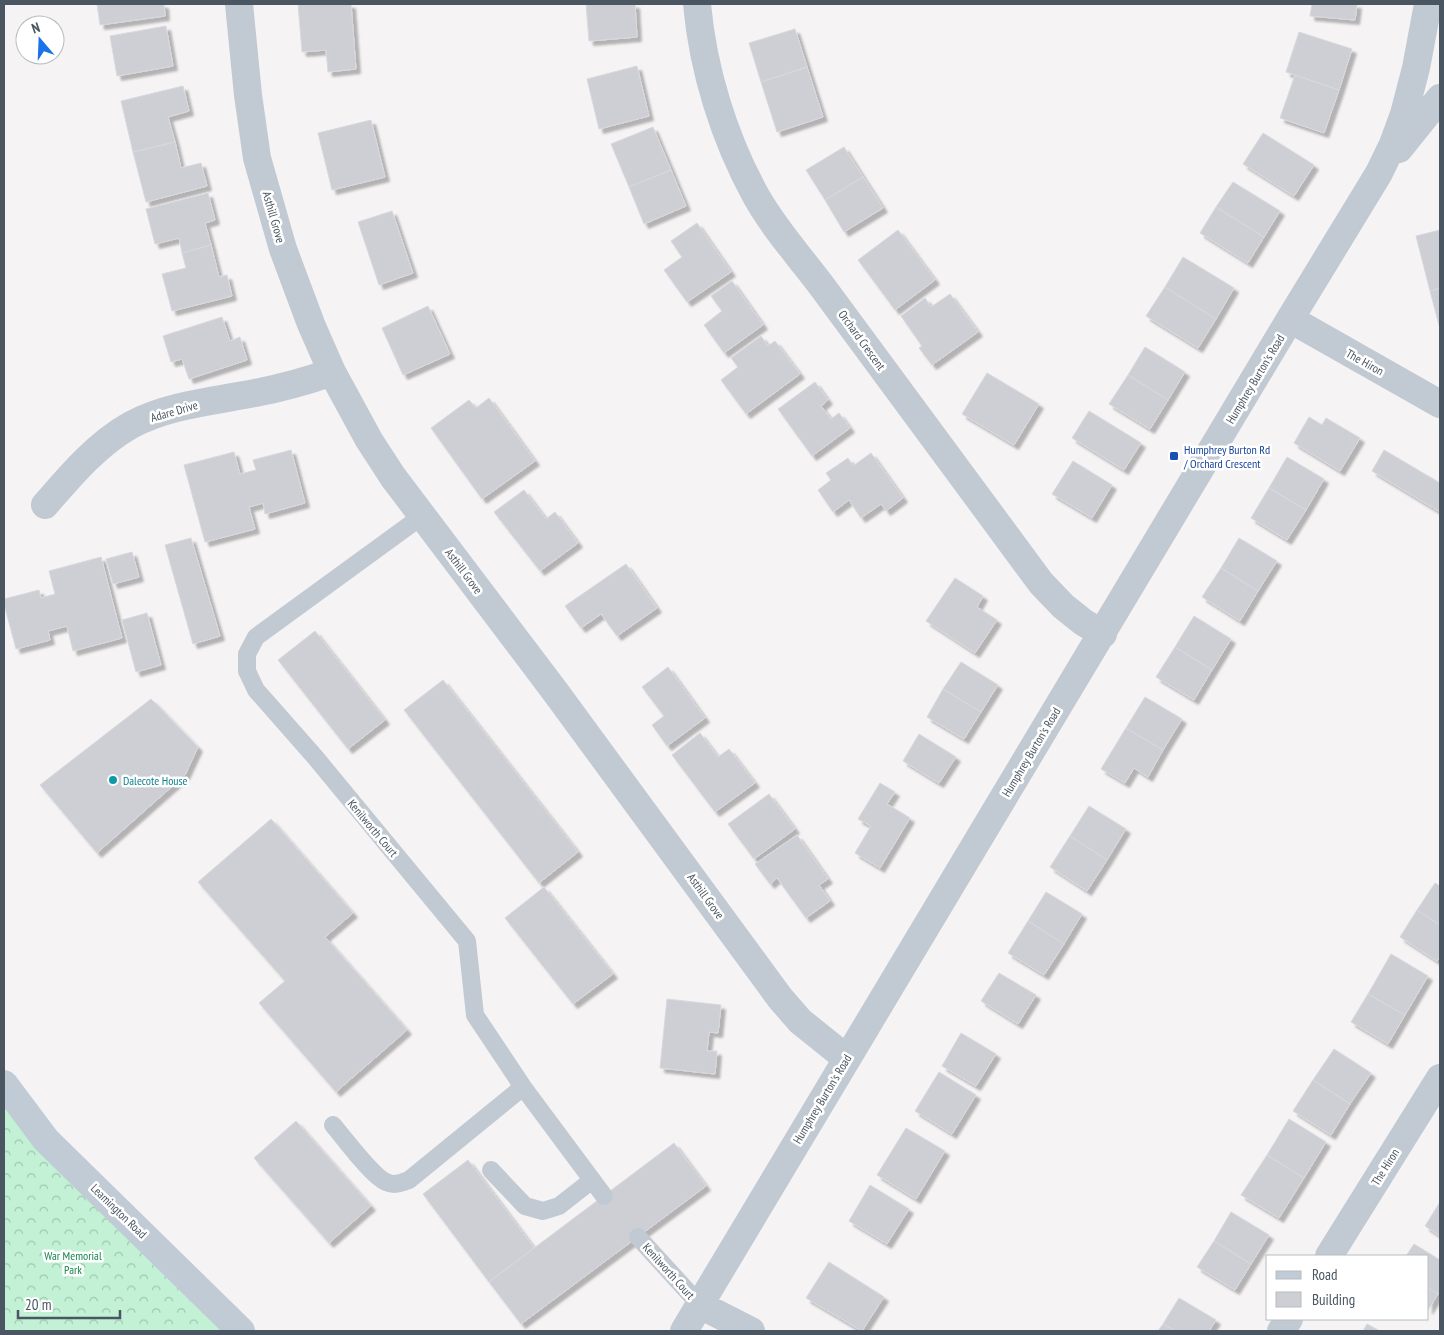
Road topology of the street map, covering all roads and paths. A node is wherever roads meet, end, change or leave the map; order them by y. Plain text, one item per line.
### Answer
1 (239, 4) edge
2 (697, 4) edge
3 (1428, 4) edge
4 (1440, 98) edge
5 (1380, 173) junction
6 (1290, 319) junction
7 (332, 372) junction
8 (1440, 404) edge
9 (45, 505) dead end
10 (422, 516) junction
11 (1103, 634) junction
12 (846, 1058) junction
13 (1440, 1078) edge
14 (4, 1084) edge
15 (523, 1087) junction
16 (333, 1125) dead end
17 (491, 1170) dead end
18 (592, 1181) junction
19 (604, 1196) dead end
20 (638, 1237) dead end
21 (1330, 1255) edge
22 (700, 1305) junction
23 (1288, 1320) edge
24 (241, 1331) edge
25 (684, 1331) edge
26 (751, 1331) edge
27 (1281, 1331) edge

1 - 7 street, Asthill Grove
2 - 11 street, Orchard Crescent
3 - 5 street, Humphrey Burton's Road
4 - 5 street, Humphrey Burton's Road
5 - 6 street, Humphrey Burton's Road
6 - 8 street, The Hiron
6 - 11 street, Humphrey Burton's Road
7 - 9 street, Adare Drive
7 - 10 street, Asthill Grove
10 - 12 street, Asthill Grove
10 - 15 lane, Kenilworth Court
11 - 12 street, Humphrey Burton's Road
12 - 22 street, Humphrey Burton's Road
13 - 21 street, The Hiron
14 - 24 main road, Leamington Road
15 - 16 lane
15 - 18 lane, Kenilworth Court
17 - 18 lane
18 - 19 lane, Kenilworth Court
20 - 22 lane, Kenilworth Court
22 - 25 street, Humphrey Burton's Road
22 - 26 street
23 - 27 street

